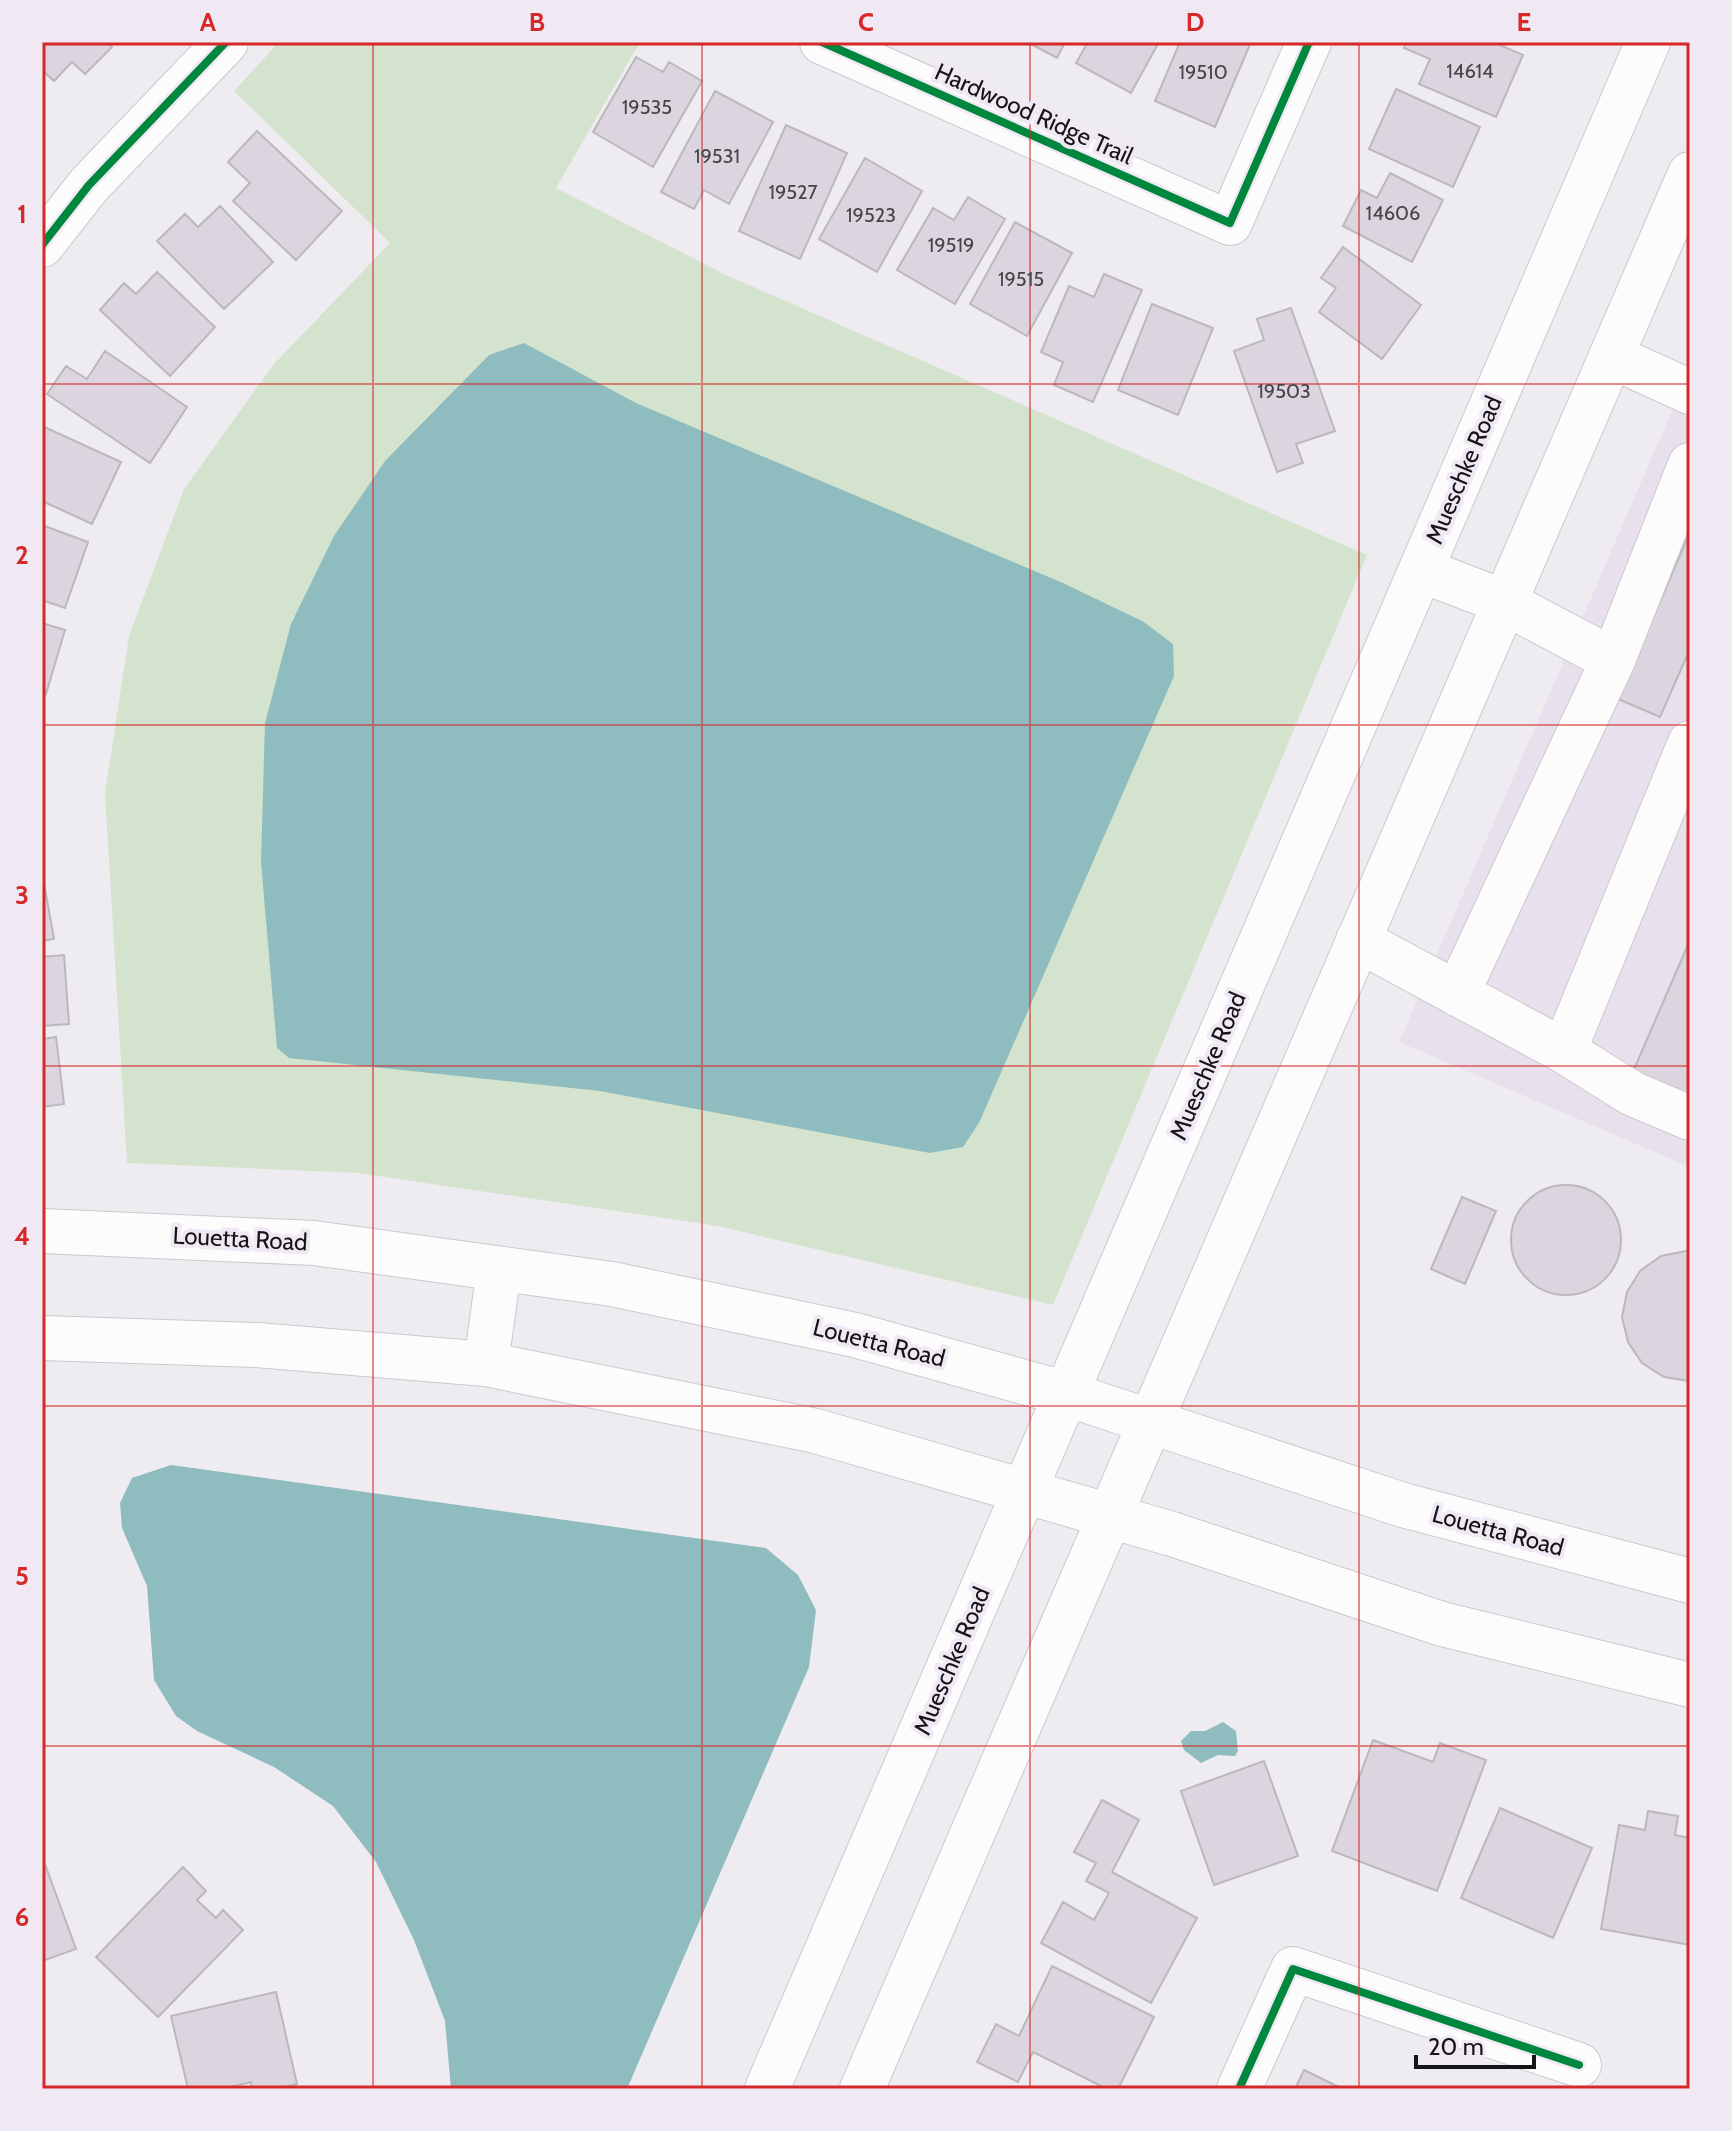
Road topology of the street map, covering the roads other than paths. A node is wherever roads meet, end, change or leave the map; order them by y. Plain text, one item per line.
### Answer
1 (226, 42) edge
2 (822, 42) edge
3 (1309, 42) edge
4 (1648, 42) edge
5 (1690, 174) edge
6 (42, 245) edge
7 (1611, 356) junction
8 (1690, 392) edge
9 (1690, 465) edge
10 (1421, 570) junction
11 (1504, 602) junction
12 (1613, 660) junction
13 (1690, 743) edge
14 (1675, 824) edge
15 (1358, 940) junction
16 (1457, 994) junction
17 (1564, 1051) junction
18 (1690, 1118) edge
19 (42, 1231) edge
20 (499, 1269) junction
21 (42, 1338) edge
22 (486, 1364) junction
23 (1067, 1394) junction
24 (1149, 1424) junction
25 (1024, 1492) junction
26 (1108, 1517) junction
27 (1690, 1581) edge
28 (1690, 1685) edge
29 (1579, 2065) dead end
30 (767, 2089) edge
31 (862, 2089) edge
32 (1239, 2089) edge

1 - 6 main road
2 - 3 main road, Hardwood Ridge Trail
4 - 10 main road, Mueschke Road
5 - 7 main road
7 - 8 main road
7 - 11 main road
9 - 12 main road
10 - 11 main road
10 - 23 main road, Mueschke Road
11 - 12 main road
11 - 15 main road
12 - 16 main road
13 - 14 main road
14 - 17 main road
15 - 16 main road
15 - 24 main road
16 - 17 main road
17 - 18 main road
19 - 20 main road, Louetta Road
20 - 22 main road
20 - 23 main road, Louetta Road
21 - 22 main road
22 - 25 main road
23 - 24 main road, Louetta Road
23 - 25 main road, Mueschke Road
24 - 26 main road
24 - 27 main road, Louetta Road
25 - 26 main road
25 - 30 main road, Mueschke Road
26 - 28 main road
26 - 31 main road
29 - 32 main road

